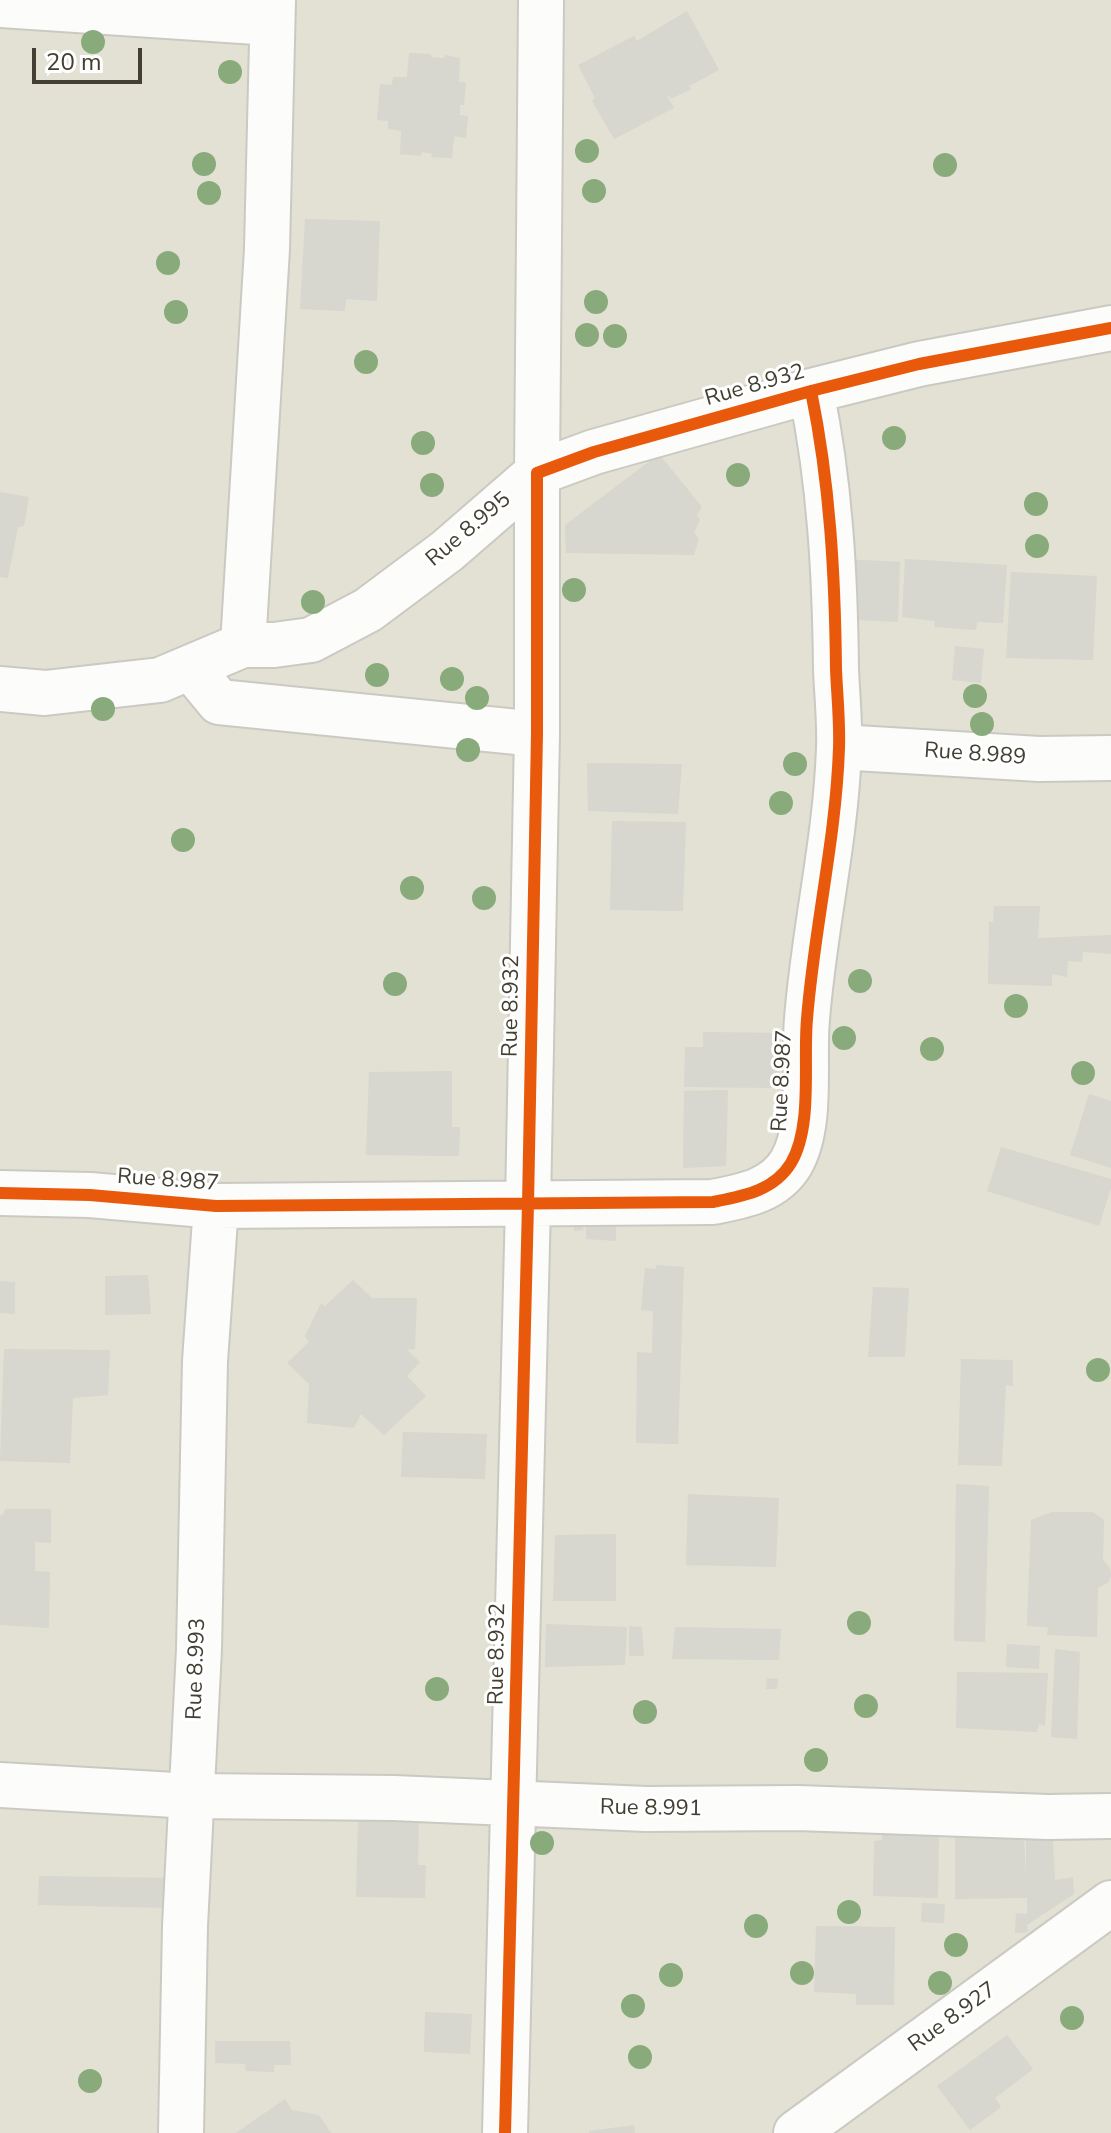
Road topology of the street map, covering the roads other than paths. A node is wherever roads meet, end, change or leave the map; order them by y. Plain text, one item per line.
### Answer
1 (541, 0) edge
2 (0, 5) edge
3 (273, 12) edge
4 (1111, 328) edge
5 (811, 391) junction
6 (537, 473) junction
7 (243, 645) junction
8 (191, 668) junction
9 (0, 689) edge
10 (537, 734) junction
11 (839, 747) junction
12 (1111, 758) edge
13 (0, 1193) edge
14 (528, 1204) junction
15 (216, 1206) junction
16 (0, 1785) edge
17 (192, 1796) junction
18 (515, 1804) junction
19 (1111, 1816) edge
20 (1111, 1903) edge
21 (181, 2133) edge
22 (505, 2133) edge
23 (796, 2133) edge

1 - 6 street
2 - 3 street
3 - 7 street
4 - 5 street, Rue 8.932
5 - 6 street, Rue 8.932
5 - 11 street, Rue 8.987
6 - 7 street, Rue 8.995
6 - 10 street, Rue 8.932
7 - 8 street, Rue 8.995
8 - 9 street, Rue 8.995
8 - 10 street
10 - 14 street, Rue 8.932
11 - 12 street, Rue 8.989
11 - 14 street, Rue 8.987
13 - 15 street, Rue 8.987
14 - 15 street, Rue 8.987
14 - 18 street, Rue 8.932
15 - 17 street, Rue 8.993
16 - 17 street, Rue 8.991
17 - 18 street, Rue 8.991
17 - 21 street, Rue 8.993
18 - 19 street, Rue 8.991
18 - 22 street, Rue 8.932
20 - 23 street, Rue 8.927

